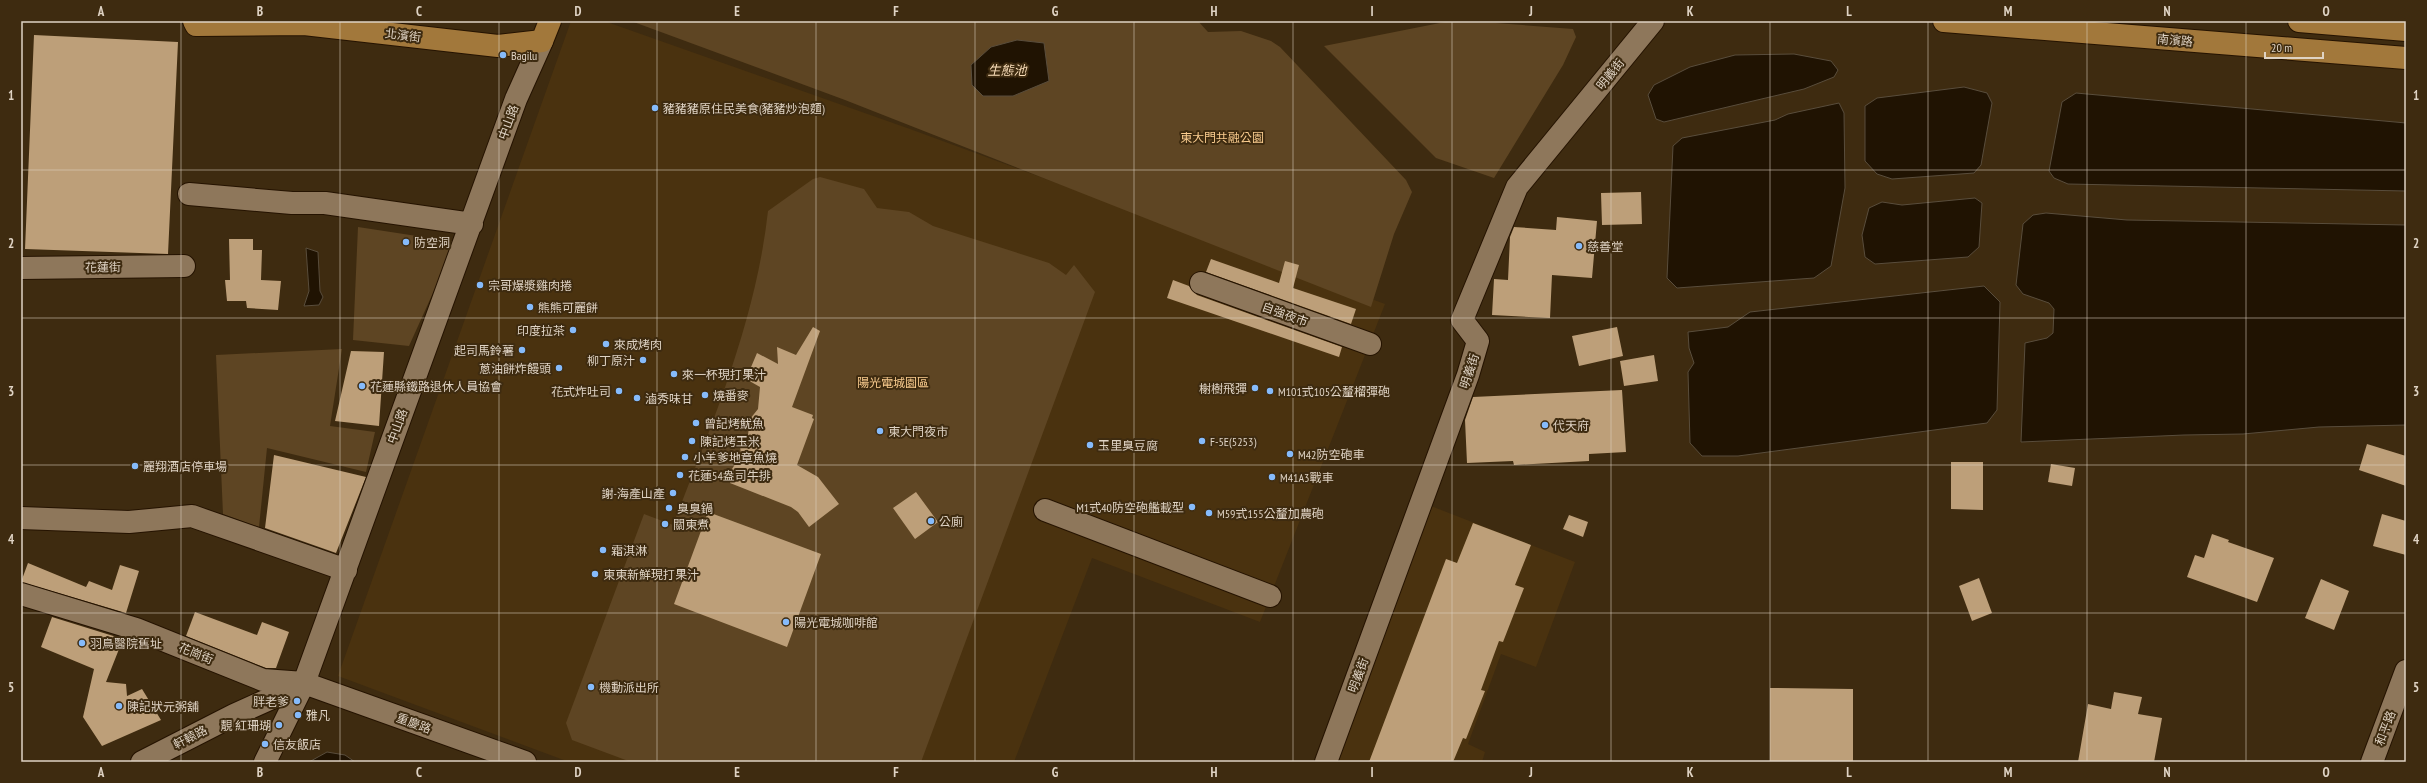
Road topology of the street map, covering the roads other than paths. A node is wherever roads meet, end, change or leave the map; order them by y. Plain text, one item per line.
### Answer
1 (194, 21) edge
2 (550, 21) edge
3 (1653, 21) edge
4 (1944, 21) edge
5 (2299, 21) edge
6 (2406, 30) edge
7 (542, 41) junction
8 (2406, 58) edge
9 (189, 194) dead end
10 (472, 224) junction
11 (184, 266) dead end
12 (21, 268) edge
13 (1201, 283) dead end
14 (1370, 344) dead end
15 (1045, 510) dead end
16 (21, 518) edge
17 (346, 570) junction
18 (21, 594) edge
19 (1270, 596) dead end
20 (2406, 671) edge
21 (304, 683) junction
22 (142, 762) edge
23 (265, 762) edge
24 (523, 762) edge
25 (1326, 762) edge
26 (2372, 762) edge

1 - 7 main road, 北濱街
2 - 7 main road, 中山路
3 - 25 street, 明義街
4 - 8 main road, 南濱路
5 - 6 main road
7 - 10 street, 中山路
9 - 10 street
10 - 17 street, 中山路
11 - 12 street, 花蓮街
13 - 14 street, 自強夜市
15 - 19 street
16 - 17 street
17 - 21 street, 中山路
18 - 21 street, 花崗街
20 - 26 street, 和平路
21 - 22 street, 軒轅路
21 - 23 street, 中山路
21 - 24 street, 重慶路

